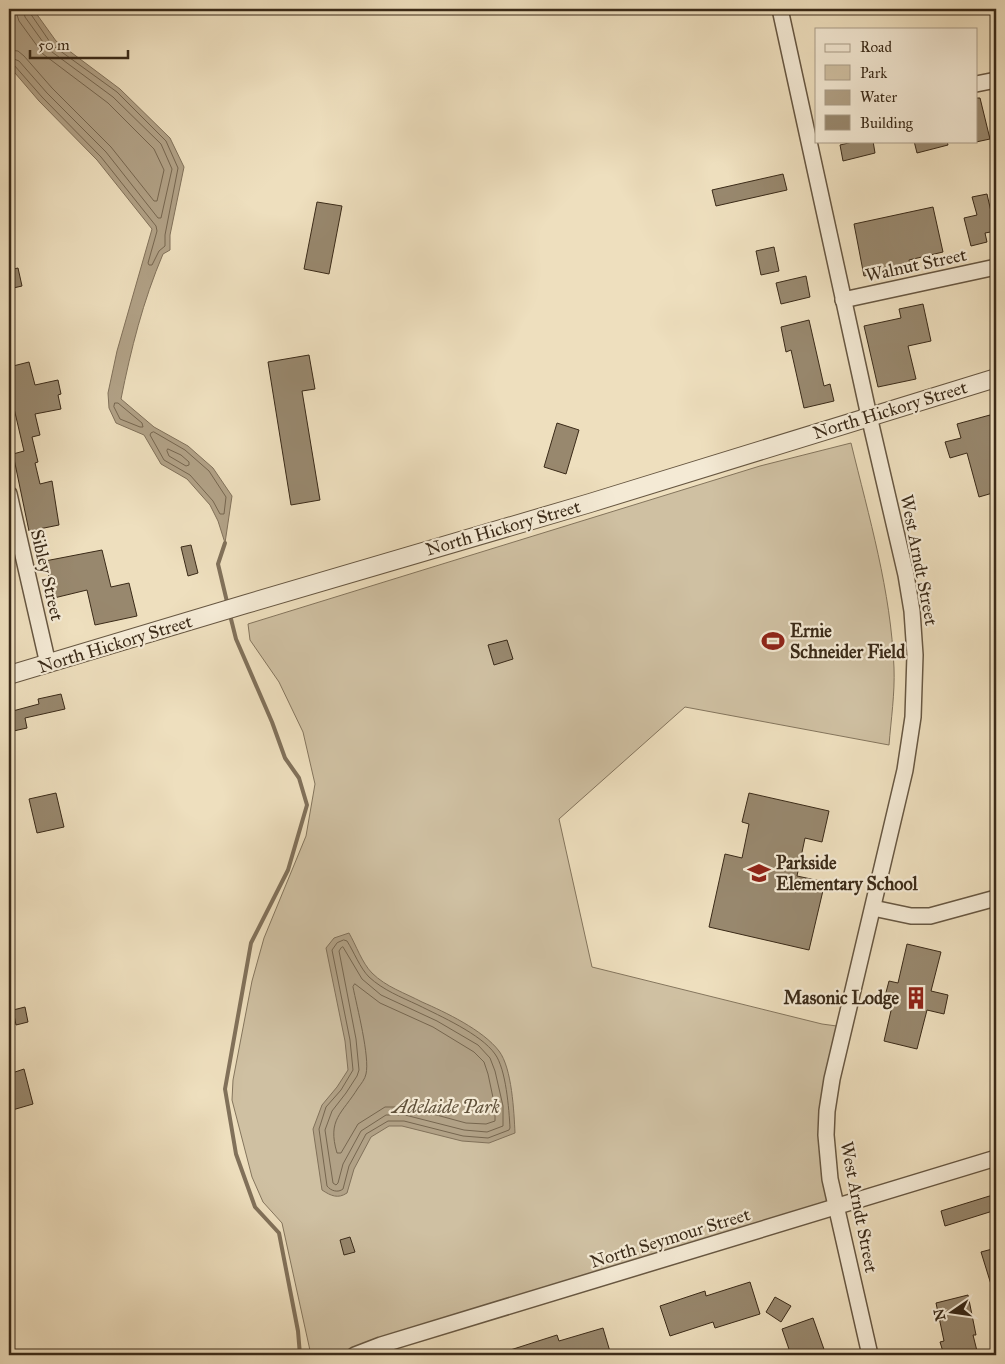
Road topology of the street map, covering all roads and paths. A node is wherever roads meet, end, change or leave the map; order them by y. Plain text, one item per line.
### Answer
1 (780, 9) edge
2 (996, 80) edge
3 (978, 84) edge
4 (811, 122) edge
5 (996, 267) edge
6 (844, 300) junction
7 (996, 378) edge
8 (868, 416) junction
9 (9, 494) edge
10 (48, 664) junction
11 (9, 676) edge
12 (996, 898) edge
13 (872, 908) junction
14 (996, 1158) edge
15 (836, 1206) junction
16 (355, 1355) edge
17 (870, 1355) edge

1 - 4 street, West Arndt Street
2 - 3 street
4 - 6 street, West Arndt Street
5 - 6 street, Walnut Street
6 - 8 street, West Arndt Street
7 - 8 street, North Hickory Street
8 - 10 street, North Hickory Street
8 - 13 street, West Arndt Street
9 - 10 street, Sibley Street
10 - 11 street, North Hickory Street
12 - 13 street
13 - 15 street, West Arndt Street
14 - 15 street, North Seymour Street
15 - 16 street, North Seymour Street
15 - 17 street, West Arndt Street

